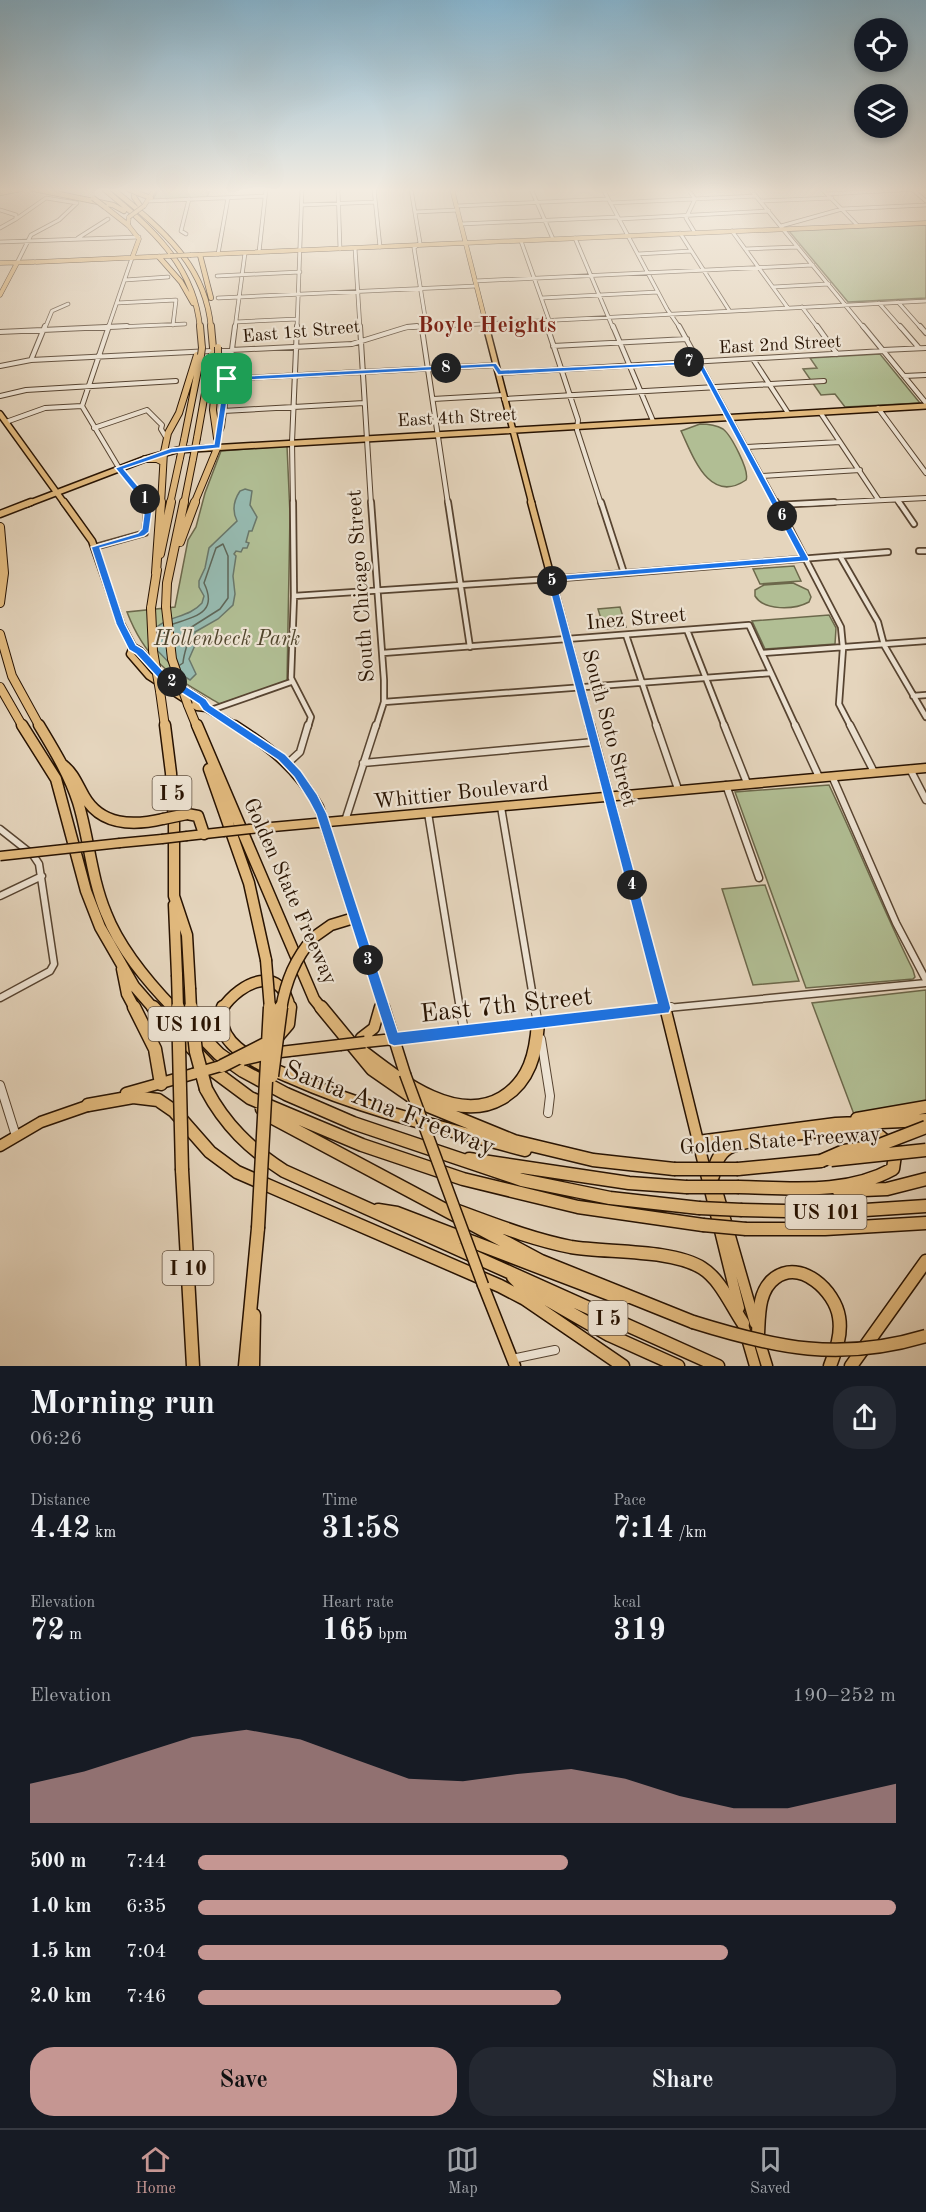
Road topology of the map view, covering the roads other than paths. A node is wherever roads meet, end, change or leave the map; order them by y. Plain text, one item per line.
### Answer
1 (22, 253) edge
2 (134, 253) edge
3 (173, 253) edge
4 (184, 253) edge
5 (245, 253) junction
6 (249, 253) edge
7 (300, 253) edge
8 (355, 253) edge
9 (415, 253) edge
10 (468, 253) edge
11 (525, 253) edge
12 (581, 253) edge
13 (660, 253) edge
14 (692, 253) edge
15 (748, 253) edge
16 (803, 253) edge
17 (218, 254) joint
18 (638, 254) joint
19 (200, 255) junction
20 (159, 257) junction
21 (132, 258) junction
22 (0, 263) edge
23 (17, 263) junction
24 (813, 265) junction
25 (758, 267) junction
26 (703, 270) junction
27 (300, 272) junction
28 (647, 272) junction
29 (242, 274) junction
30 (591, 275) junction
31 (217, 276) dead end
32 (168, 277) dead end
33 (534, 278) junction
34 (124, 280) junction
35 (476, 284) junction
36 (829, 284) junction
37 (3, 285) edge
38 (773, 286) junction
39 (421, 288) junction
40 (358, 291) junction
41 (658, 292) junction
42 (299, 294) junction
43 (600, 295) junction
44 (0, 296) edge
45 (238, 297) junction
46 (219, 298) dead end
47 (542, 298) junction
48 (176, 300) joint
49 (926, 301) edge
50 (898, 302) junction
51 (117, 303) junction
52 (879, 303) junction
53 (68, 304) dead end
54 (209, 304) junction
55 (846, 305) junction
56 (802, 307) junction
57 (788, 308) junction
58 (729, 310) junction
59 (671, 314) junction
60 (609, 317) junction
61 (297, 319) junction
62 (547, 320) junction
63 (236, 322) junction
64 (201, 323) junction
65 (485, 323) junction
66 (184, 324) dead end
67 (173, 325) junction
68 (424, 327) junction
69 (109, 328) junction
70 (44, 329) junction
71 (0, 332) edge
72 (926, 333) edge
73 (687, 339) junction
74 (360, 342) junction
75 (621, 343) junction
76 (553, 346) junction
77 (296, 347) junction
78 (918, 348) junction
79 (926, 348) edge
80 (200, 350) junction
81 (231, 350) junction
82 (883, 350) junction
83 (215, 351) junction
84 (837, 354) junction
85 (99, 356) junction
86 (753, 359) junction
87 (31, 360) junction
88 (699, 362) junction
89 (496, 365) junction
90 (630, 365) junction
91 (0, 366) edge
92 (428, 369) junction
93 (561, 369) junction
94 (362, 372) junction
95 (498, 373) junction
96 (926, 375) edge
97 (295, 376) junction
98 (904, 376) junction
99 (227, 379) junction
100 (176, 381) dead end
101 (824, 381) dead end
102 (770, 384) junction
103 (89, 387) junction
104 (712, 387) junction
105 (640, 391) junction
106 (570, 395) junction
107 (0, 396) edge
108 (504, 397) junction
109 (433, 399) junction
110 (364, 403) junction
111 (926, 404) edge
112 (82, 406) junction
113 (293, 407) junction
114 (878, 408) junction
115 (223, 411) junction
116 (820, 412) junction
117 (788, 413) junction
118 (0, 414) edge
119 (729, 417) junction
120 (3, 421) edge
121 (653, 421) junction
122 (578, 425) junction
123 (94, 428) junction
124 (512, 429) junction
125 (438, 434) junction
126 (165, 436) junction
127 (366, 438) junction
128 (184, 440) joint
129 (218, 442) junction
130 (292, 442) junction
131 (840, 442) junction
132 (747, 447) junction
133 (164, 452) junction
134 (180, 458) joint
135 (145, 459) junction
136 (163, 462) junction
137 (119, 468) junction
138 (860, 470) junction
139 (926, 473) edge
140 (762, 476) junction
141 (57, 492) junction
142 (926, 498) edge
143 (878, 499) junction
144 (897, 500) junction
145 (777, 505) junction
146 (0, 514) edge
147 (914, 524) dead end
148 (0, 527) edge
149 (95, 547) junction
150 (175, 550) junction
151 (888, 552) dead end
152 (840, 556) junction
153 (805, 559) junction
154 (156, 573) junction
155 (624, 573) junction
156 (551, 579) junction
157 (460, 585) junction
158 (378, 590) junction
159 (294, 596) junction
160 (0, 603) edge
161 (687, 630) junction
162 (0, 634) edge
163 (626, 635) junction
164 (567, 640) junction
165 (926, 641) edge
166 (884, 645) junction
167 (470, 647) junction
168 (843, 648) junction
169 (383, 653) junction
170 (763, 653) junction
171 (771, 673) junction
172 (706, 678) junction
173 (291, 682) junction
174 (644, 683) junction
175 (0, 687) edge
176 (580, 688) junction
177 (926, 695) edge
178 (913, 696) junction
179 (384, 702) junction
180 (209, 709) junction
181 (926, 717) edge
182 (196, 727) junction
183 (594, 742) junction
184 (288, 763) junction
185 (363, 763) junction
186 (62, 765) junction
187 (926, 768) edge
188 (910, 770) junction
189 (874, 772) junction
190 (832, 776) junction
191 (819, 777) junction
192 (747, 783) junction
193 (726, 785) junction
194 (678, 789) junction
195 (608, 795) junction
196 (926, 800) edge
197 (501, 807) junction
198 (428, 813) junction
199 (345, 821) junction
200 (324, 823) junction
201 (0, 829) edge
202 (204, 834) junction
203 (0, 856) edge
204 (42, 876) junction
205 (759, 878) dead end
206 (0, 896) edge
207 (174, 896) junction
208 (354, 918) junction
209 (121, 963) junction
210 (926, 982) edge
211 (0, 998) edge
212 (381, 1000) junction
213 (665, 1008) junction
214 (538, 1023) junction
215 (464, 1031) junction
216 (394, 1039) junction
217 (363, 1040) junction
218 (344, 1043) junction
219 (222, 1066) junction
220 (161, 1084) junction
221 (0, 1085) edge
222 (250, 1098) junction
223 (87, 1105) junction
224 (926, 1107) edge
225 (548, 1113) dead end
226 (926, 1120) edge
227 (836, 1124) junction
228 (265, 1127) junction
229 (926, 1128) edge
230 (16, 1136) junction
231 (698, 1142) junction
232 (0, 1146) edge
233 (544, 1149) junction
234 (926, 1150) edge
235 (448, 1156) junction
236 (821, 1161) junction
237 (712, 1176) junction
238 (926, 1179) edge
239 (740, 1187) junction
240 (437, 1206) junction
241 (926, 1206) edge
242 (363, 1207) junction
243 (926, 1223) edge
244 (926, 1262) edge
245 (508, 1272) junction
246 (252, 1298) junction
247 (693, 1322) junction
248 (742, 1323) junction
249 (758, 1334) junction
250 (926, 1336) edge
251 (555, 1350) dead end
252 (514, 1363) edge
253 (713, 1364) edge
254 (193, 1366) edge
255 (245, 1366) edge
256 (253, 1366) edge
257 (623, 1366) edge
258 (678, 1366) edge
259 (755, 1366) edge
260 (767, 1366) edge
261 (830, 1366) edge
262 (851, 1366) edge

1 - 23 street
2 - 21 main road
3 - 64 highway, I 5
4 - 54 highway, Golden State Freeway / I 5
5 - 6 main road
5 - 17 main road
5 - 29 street
7 - 27 street
8 - 40 street
9 - 39 street
10 - 35 main road, South Soto Street
11 - 33 street
12 - 30 street
13 - 18 street
14 - 26 street
15 - 25 street
16 - 24 street
17 - 19 main road
18 - 28 street
19 - 20 main road, bridge
19 - 54 highway
20 - 21 main road
20 - 64 highway
21 - 23 main road
21 - 34 street
22 - 23 main road
23 - 37 main road
24 - 25 street
24 - 36 street
25 - 26 street
25 - 38 street
26 - 28 street
26 - 58 street
27 - 29 street
27 - 42 street
28 - 30 street
28 - 41 street
29 - 31 street
29 - 45 street
30 - 33 street
30 - 43 street
32 - 34 street
33 - 35 street
33 - 47 street
34 - 51 street
35 - 39 street
35 - 65 main road, South Soto Street
36 - 38 street
36 - 55 street
37 - 44 main road
38 - 57 street
39 - 40 street
39 - 68 street
40 - 42 street
40 - 74 street
41 - 43 street
41 - 59 street
42 - 45 street
42 - 61 street
43 - 47 street
43 - 60 street
45 - 46 street
45 - 63 street
47 - 62 street
48 - 51 street
48 - 67 street
49 - 50 street, East 1st Street
50 - 52 street, East 1st Street
50 - 72 street
51 - 69 street
52 - 55 street, East 1st Street
52 - 78 street
53 - 70 street
54 - 83 highway, Golden State Freeway / I 5
55 - 56 street, East 1st Street
55 - 82 street
56 - 57 street, East 1st Street
56 - 84 street
57 - 58 street, East 1st Street
58 - 59 street, East 1st Street
59 - 60 street, East 1st Street
59 - 73 street
60 - 62 street, East 1st Street
60 - 75 street
61 - 63 street
61 - 77 street
62 - 65 street, East 1st Street
62 - 76 street
63 - 81 street
64 - 80 highway, I 5
65 - 68 street, East 1st Street
65 - 89 main road, South Soto Street
66 - 67 street
67 - 69 street
68 - 74 street, East 1st Street
68 - 92 street
69 - 70 street
69 - 85 street
70 - 71 street
70 - 87 street
73 - 75 street
73 - 88 street
74 - 77 street, East 1st Street
74 - 94 street, South Chicago Street
75 - 76 street
75 - 90 street
76 - 93 street
77 - 81 street, East 1st Street
77 - 97 street
78 - 79 street, East 2nd Street
78 - 82 street, East 2nd Street
80 - 126 highway
80 - 128 highway, I 5
81 - 85 street, East 1st Street
81 - 99 street
82 - 84 street, East 2nd Street
82 - 98 street
83 - 129 highway
83 - 150 highway, Golden State Freeway / I 5, bridge
84 - 86 street, East 2nd Street
85 - 87 street, East 1st Street
85 - 103 street
86 - 88 street, East 2nd Street
86 - 102 street
87 - 91 street, East 1st Street
88 - 90 street, East 2nd Street
88 - 104 street
89 - 92 street
89 - 95 main road, South Soto Street
90 - 93 street, East 2nd Street
90 - 105 street
92 - 94 street
92 - 109 street
93 - 95 street, East 2nd Street
93 - 106 street
94 - 97 street
94 - 110 street, South Chicago Street
95 - 108 main road, South Soto Street
96 - 98 street
97 - 99 street
97 - 113 street
98 - 111 street
99 - 115 street
100 - 103 street
101 - 102 street
102 - 104 street
102 - 117 street
103 - 107 street
103 - 112 street
104 - 105 street
104 - 119 street
105 - 106 street
105 - 121 street
106 - 108 street
106 - 122 street
108 - 109 street
108 - 124 main road, South Soto Street
109 - 125 street
110 - 113 street
110 - 127 street, South Chicago Street
111 - 114 main road, East 4th Street
112 - 120 street
112 - 123 street
113 - 115 street
113 - 130 street
114 - 116 main road, East 4th Street
114 - 139 street
115 - 129 street
116 - 117 main road, East 4th Street
116 - 131 street
117 - 119 main road, East 4th Street
118 - 120 main road
119 - 121 main road, East 4th Street
119 - 132 street
120 - 141 main road
121 - 122 main road, East 4th Street
122 - 124 main road, East 4th Street
122 - 155 street
123 - 126 street
123 - 137 street
124 - 125 main road, East 4th Street
124 - 156 main road, South Soto Street
125 - 127 main road, East 4th Street
125 - 157 street
126 - 133 highway
127 - 130 main road, East 4th Street
127 - 158 street, South Chicago Street
128 - 134 highway, I 5, bridge
129 - 130 main road, East 4th Street
129 - 133 main road, East 4th Street
129 - 150 highway
130 - 159 street
131 - 132 street
131 - 138 street
132 - 140 street
133 - 135 main road, East 4th Street
133 - 136 highway
134 - 154 highway, I 5
135 - 136 highway
135 - 137 main road, East 4th Street
136 - 154 highway
137 - 141 main road, East 4th Street
137 - 149 street
138 - 140 street
138 - 143 street
140 - 145 street
141 - 146 main road, East 4th Street
141 - 149 main road
142 - 144 street
143 - 144 street
143 - 145 street
144 - 147 street
145 - 153 street
148 - 160 highway
149 - 180 main road
150 - 182 highway, Golden State Freeway / I 5, bridge
151 - 152 street
152 - 153 street
152 - 166 street
153 - 155 street
153 - 168 street
154 - 207 highway, I 5, bridge
155 - 156 street
156 - 157 street
156 - 164 main road, South Soto Street
157 - 158 street
157 - 167 street
158 - 159 street
158 - 169 street, South Chicago Street
159 - 173 street
161 - 163 street, Inez Street
161 - 170 street, Inez Street
161 - 172 street
162 - 186 highway, Santa Ana Freeway / US 101
163 - 164 street, Inez Street
163 - 174 street
164 - 167 street, Inez Street
164 - 176 main road, South Soto Street
165 - 166 street
166 - 168 street
166 - 178 street
167 - 169 street, Inez Street
168 - 170 street
168 - 189 street
169 - 179 street, South Chicago Street
170 - 171 street
171 - 172 street
171 - 191 street
172 - 174 street
172 - 192 street
173 - 180 street
173 - 184 street
174 - 176 street
174 - 194 street
175 - 209 highway, Santa Ana Freeway / US 101
176 - 179 street
176 - 183 main road, South Soto Street
177 - 178 street
178 - 181 street
179 - 185 street, South Chicago Street
180 - 184 main road
182 - 218 highway, Golden State Freeway / I 5
182 - 228 highway, bridge
183 - 185 street
183 - 195 main road, South Soto Street
184 - 200 main road
185 - 199 street, South Chicago Street
186 - 202 highway, bridge
186 - 235 highway, Santa Ana Freeway / US 101
187 - 188 main road, Whittier Boulevard
188 - 189 main road, Whittier Boulevard
188 - 196 street
189 - 190 main road, Whittier Boulevard
190 - 191 main road, Whittier Boulevard
190 - 210 street
191 - 192 main road, Whittier Boulevard
192 - 193 main road, Whittier Boulevard
193 - 194 main road, Whittier Boulevard
193 - 205 street
194 - 195 main road, Whittier Boulevard
195 - 197 main road, Whittier Boulevard
195 - 213 main road, South Soto Street
197 - 198 main road, Whittier Boulevard
197 - 214 street
198 - 199 main road, Whittier Boulevard
198 - 215 street
199 - 200 main road, Whittier Boulevard
200 - 202 main road, Whittier Boulevard, bridge
200 - 208 main road
201 - 204 street
202 - 203 main road, Whittier Boulevard, bridge
204 - 206 street
204 - 211 street
207 - 242 highway, I 5, bridge
207 - 254 highway, I 10, bridge
208 - 212 main road
208 - 228 highway, bridge
209 - 220 highway
209 - 222 highway, Santa Ana Freeway / US 101
210 - 213 street, East 7th Street
212 - 216 main road
212 - 217 main road
213 - 214 street, East 7th Street
213 - 231 main road, South Soto Street
214 - 215 street, East 7th Street
214 - 218 highway
214 - 225 street
215 - 216 street, East 7th Street
216 - 217 main road, East 7th Street
216 - 252 main road, bridge
217 - 218 main road, East 7th Street, bridge
218 - 219 main road, East 7th Street, bridge
218 - 233 highway, Golden State Freeway / I 5
219 - 220 main road, East 7th Street, bridge
219 - 233 highway, bridge
220 - 223 main road, East 7th Street
221 - 230 street
222 - 240 highway
222 - 243 highway, Santa Ana Freeway / US 101, bridge
223 - 230 main road, East 7th Street
223 - 257 highway
224 - 227 highway
226 - 227 highway
227 - 231 highway
228 - 246 highway, bridge
229 - 236 highway, bridge
230 - 232 main road, East 7th Street
231 - 237 main road, South Soto Street
231 - 248 main road, South Soto Street
233 - 236 highway, Golden State Freeway / I 5, bridge
234 - 236 highway, Golden State Freeway / I 5, bridge
235 - 239 highway, bridge
235 - 241 highway, Santa Ana Freeway / US 101, bridge
237 - 239 highway
237 - 249 main road, South Soto Street
238 - 239 highway
240 - 247 highway
240 - 248 highway
242 - 245 highway, I 5
242 - 247 highway
244 - 262 highway
245 - 253 highway, I 5
245 - 258 highway
246 - 255 highway
246 - 256 highway
247 - 250 highway, bridge
248 - 259 main road, South Soto Street
249 - 260 main road, South Soto Street
249 - 261 highway
251 - 252 street

